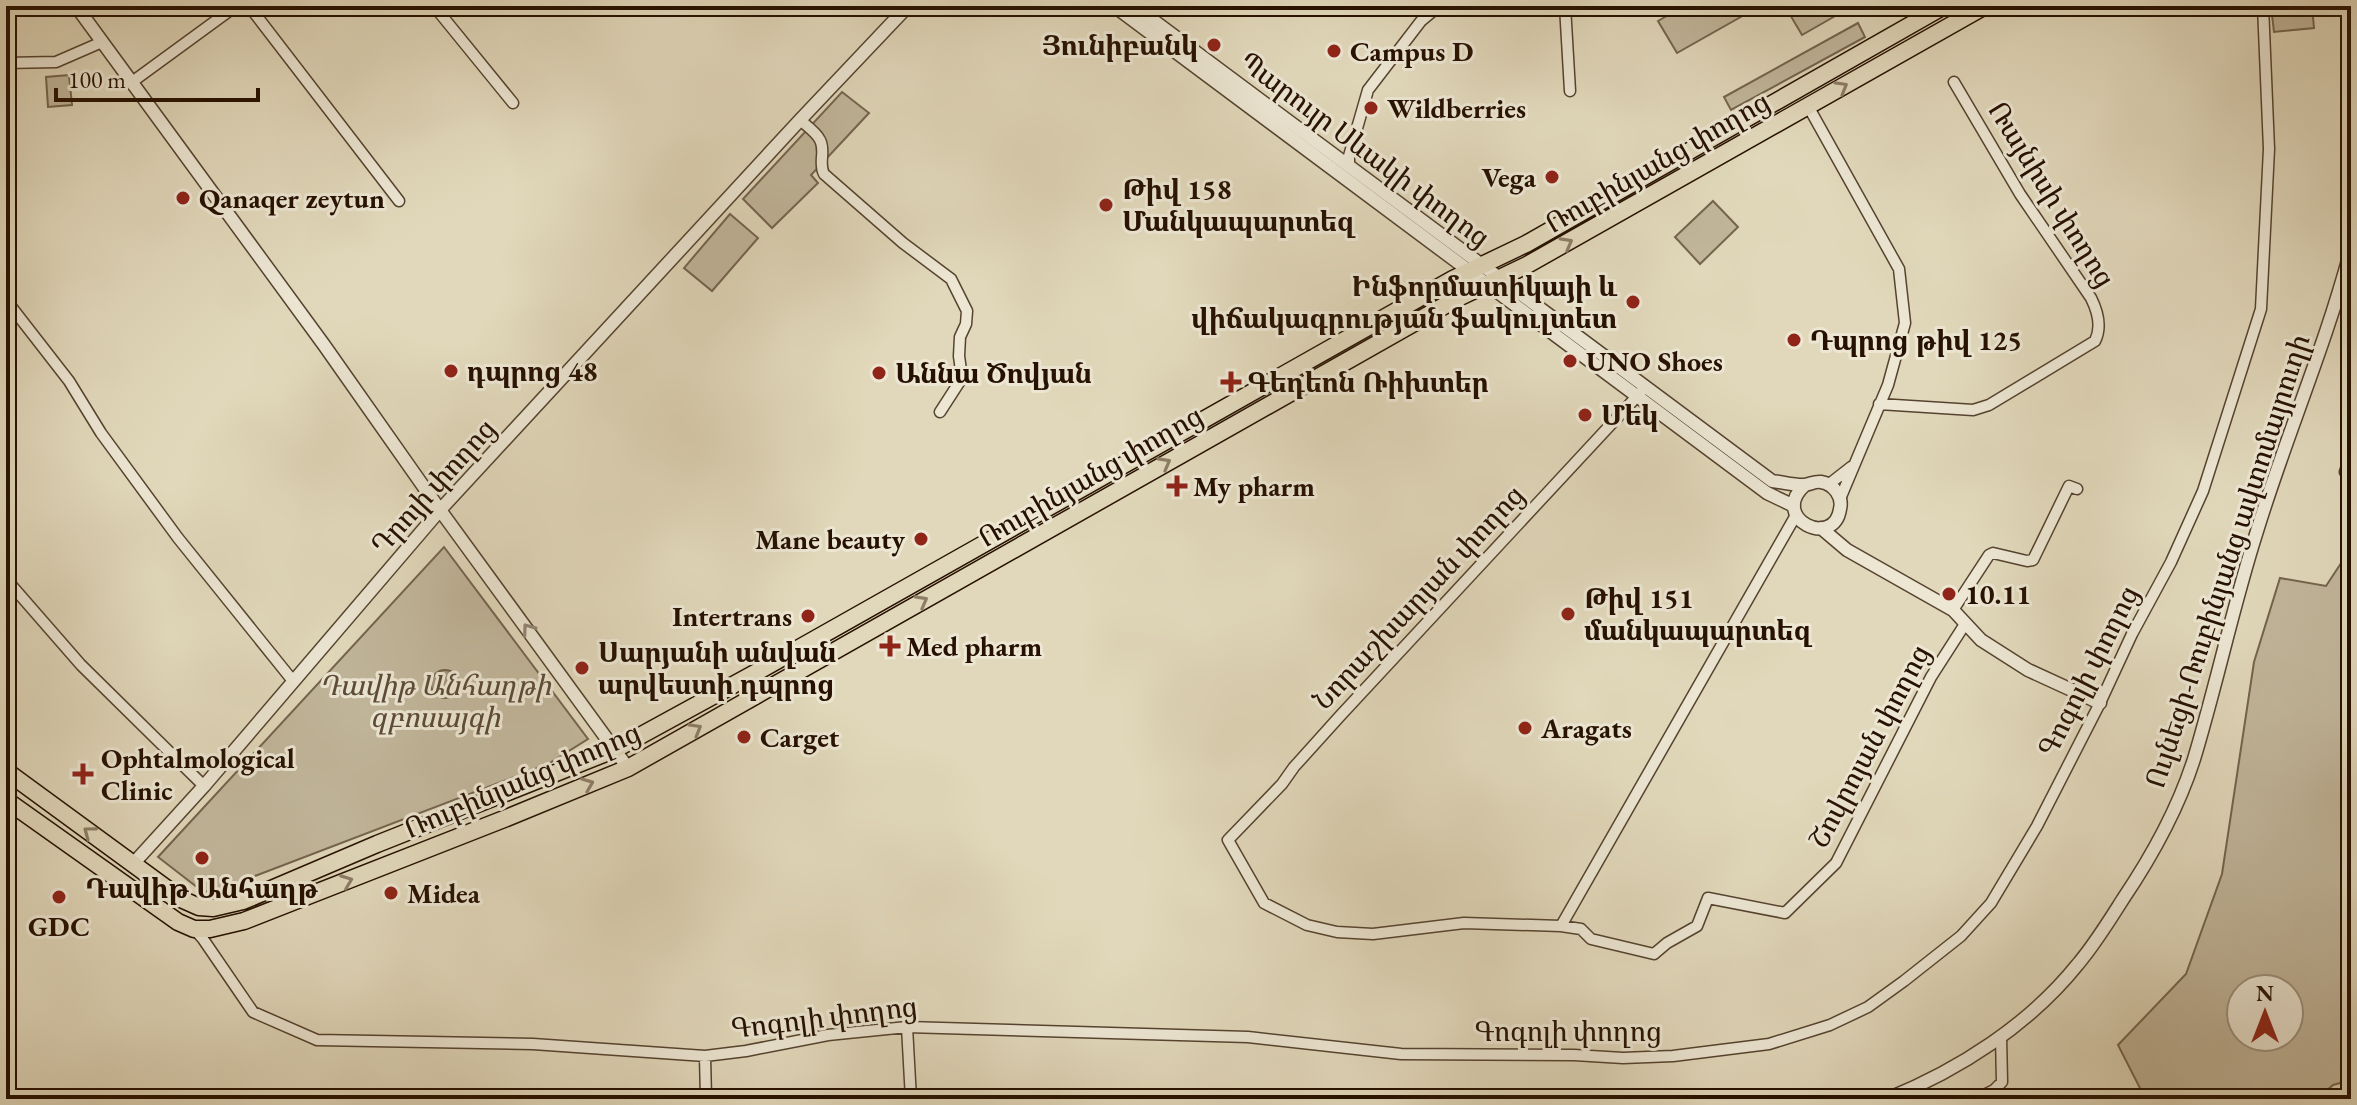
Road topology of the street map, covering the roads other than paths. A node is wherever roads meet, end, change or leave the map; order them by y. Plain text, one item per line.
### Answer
1 (76, 6) edge
2 (236, 6) edge
3 (249, 6) edge
4 (434, 6) edge
5 (908, 6) edge
6 (1114, 6) edge
7 (1134, 6) edge
8 (1439, 6) edge
9 (1565, 6) edge
10 (1944, 6) edge
11 (1985, 6) edge
12 (2263, 6) edge
13 (102, 42) junction
14 (6, 63) edge
15 (132, 82) junction
16 (1954, 82) dead end
17 (1570, 91) dead end
18 (513, 103) dead end
19 (1808, 106) junction
20 (800, 120) junction
21 (1349, 167) junction
22 (399, 201) dead end
23 (2351, 249) edge
24 (1475, 268) junction
25 (1492, 281) junction
26 (6, 300) edge
27 (1641, 392) junction
28 (1879, 404) junction
29 (940, 412) dead end
30 (2351, 454) edge
31 (1853, 466) junction
32 (2348, 471) edge
33 (1805, 485) junction
34 (1828, 485) junction
35 (2077, 489) dead end
36 (1840, 499) junction
37 (440, 510) junction
38 (1798, 515) junction
39 (1835, 521) junction
40 (1821, 528) junction
41 (1840, 544) junction
42 (6, 579) edge
43 (1953, 610) junction
44 (1965, 624) junction
45 (293, 681) junction
46 (2100, 703) junction
47 (616, 749) junction
48 (628, 768) junction
49 (6, 771) edge
50 (204, 786) junction
51 (6, 800) edge
52 (1228, 840) joint
53 (133, 864) junction
54 (1561, 926) junction
55 (194, 929) junction
56 (907, 1027) junction
57 (2001, 1036) junction
58 (705, 1056) junction
59 (706, 1099) edge
60 (911, 1099) edge
61 (1887, 1099) edge
62 (1976, 1099) edge

1 - 13 street
2 - 15 street
3 - 22 street
4 - 18 street
5 - 20 street, Դրոյի փողոց
6 - 24 street, Պարույր Սևակի փողոց
7 - 21 street, Պարույր Սևակի փողոց
8 - 21 street
9 - 17 street
10 - 24 main road, Ռուբինյանց փողոց
19 -> 11 main road, Ռուբինյանց փողոց
12 - 46 street, Գոգոլի փողոց
13 - 14 street
13 - 15 street
15 - 37 street
16 - 28 street, Ռայնիսի փողոց
25 -> 19 main road, Ռուբինյանց փողոց
19 - 28 street
20 - 29 street
20 - 37 street, Դրոյի փողոց
21 - 24 street, Պարույր Սևակի փողոց
23 - 57 street, Ուլնեցի-Ռուբինյանց ավտոմայրուղի
24 - 25 street, Պարույր Սևակի փողոց
24 - 47 main road, Ռուբինյանց փողոց
25 - 27 street, Պարույր Սևակի փողոց
48 -> 25 main road, Ռուբինյանց փողոց
26 - 45 street
27 - 33 street, Պարույր Սևակի փողոց
27 - 38 street, Պարույր Սևակի փողոց
27 - 52 street, Նորաշխարյան փողոց
28 - 31 street
30 - 32 street
31 - 34 street
31 - 36 street
33 - 34 street, Պարույր Սևակի փողոց
33 - 38 street
34 - 36 street
35 - 43 street
36 - 39 street
37 - 45 street, Դրոյի փողոց
47 -> 37 street
38 - 40 street, Պարույր Սևակի փողոց
38 - 54 street
39 - 40 street
39 - 41 street
40 - 41 street, Պարույր Սևակի փողոց
41 - 43 street, Պարույր Սևակի փողոց
42 - 50 street
43 - 44 street, Պարույր Սևակի փողոց
44 - 46 street, Պարույր Սևակի փողոց
44 - 54 street, Շովրոյան փողոց
45 - 50 street, Դրոյի փողոց
46 - 56 street, Գոգոլի փողոց
47 - 48 street
47 - 53 main road, Ռուբինյանց փողոց
55 -> 48 main road, Ռուբինյանց փողոց
53 -> 49 main road
50 - 53 street, Դրոյի փողոց
51 - 55 main road
52 - 54 street, Շովրոյան փողոց
55 - 58 street, Գոգոլի փողոց
56 - 58 street, Գոգոլի փողոց
56 - 60 street
57 - 61 street, Ուլնեցի-Ռուբինյանց ավտոմայրուղի
57 - 62 street
58 - 59 street

